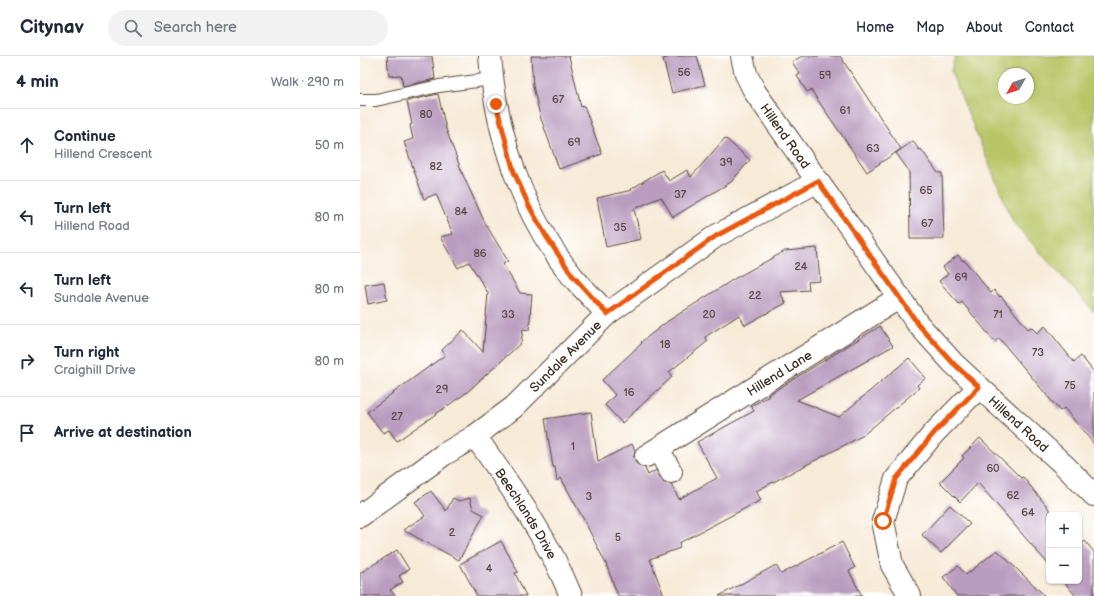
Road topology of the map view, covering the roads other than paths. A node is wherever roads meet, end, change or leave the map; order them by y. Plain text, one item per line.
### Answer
1 (490, 56) edge
2 (742, 56) edge
3 (492, 79) junction
4 (360, 100) edge
5 (818, 181) junction
6 (900, 297) junction
7 (607, 314) junction
8 (979, 387) junction
9 (475, 436) junction
10 (670, 472) dead end
11 (1094, 495) edge
12 (360, 516) edge
13 (571, 596) edge
14 (910, 596) edge

1 - 3 street
2 - 5 street, Hillend Road
3 - 4 lane
3 - 7 street
5 - 6 street, Hillend Road
5 - 7 street, Sundale Avenue
6 - 8 street, Hillend Road
6 - 10 street, Hillend Lane
7 - 9 street, Sundale Avenue
8 - 11 street, Hillend Road
8 - 14 street
9 - 12 street, Sundale Avenue
9 - 13 street, Beechlands Drive

